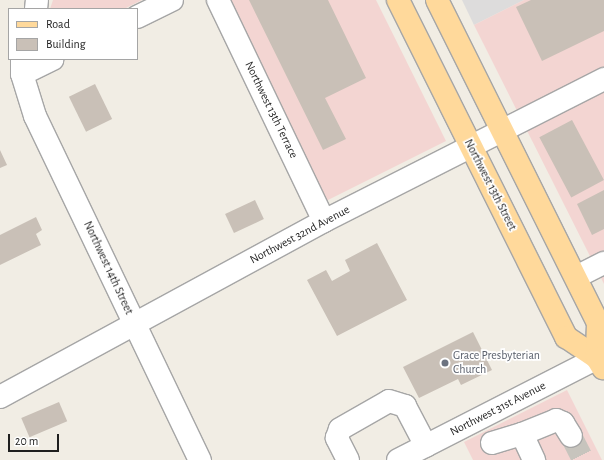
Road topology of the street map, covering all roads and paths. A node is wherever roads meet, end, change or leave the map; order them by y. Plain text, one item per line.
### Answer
1 (172, 0) edge
2 (218, 0) edge
3 (398, 0) edge
4 (437, 0) edge
5 (138, 17) edge
6 (49, 60) edge
7 (22, 67) edge
8 (604, 79) edge
9 (502, 130) junction
10 (471, 146) junction
11 (324, 221) junction
12 (604, 263) edge
13 (576, 277) junction
14 (135, 326) junction
15 (601, 365) edge
16 (0, 396) edge
17 (479, 418) junction
18 (527, 432) junction
19 (572, 436) tunnel mouth
20 (426, 446) junction
21 (497, 452) edge
22 (200, 460) edge
23 (348, 460) edge
24 (398, 460) edge
25 (534, 460) edge
26 (548, 460) edge

1 - 5 street
2 - 11 street, Northwest 13th Terrace
3 - 10 main road, Northwest 13th Street
4 - 9 main road
6 - 7 street
7 - 14 street, Northwest 14th Street
8 - 9 street, Northwest 32nd Avenue
9 - 10 street, Northwest 32nd Avenue
9 - 13 main road
10 - 11 street, Northwest 32nd Avenue
10 - 15 main road, Northwest 13th Street
11 - 14 street, Northwest 32nd Avenue
12 - 13 street
13 - 15 main road
14 - 16 street, Northwest 32nd Avenue
14 - 22 street, Northwest 14th Street
15 - 17 street, Northwest 31st Avenue
17 - 20 street, Northwest 31st Avenue
17 - 21 street
18 - 19 street
18 - 21 street
18 - 25 street
18 - 26 street
20 - 23 street
20 - 24 street, Northwest 31st Avenue

